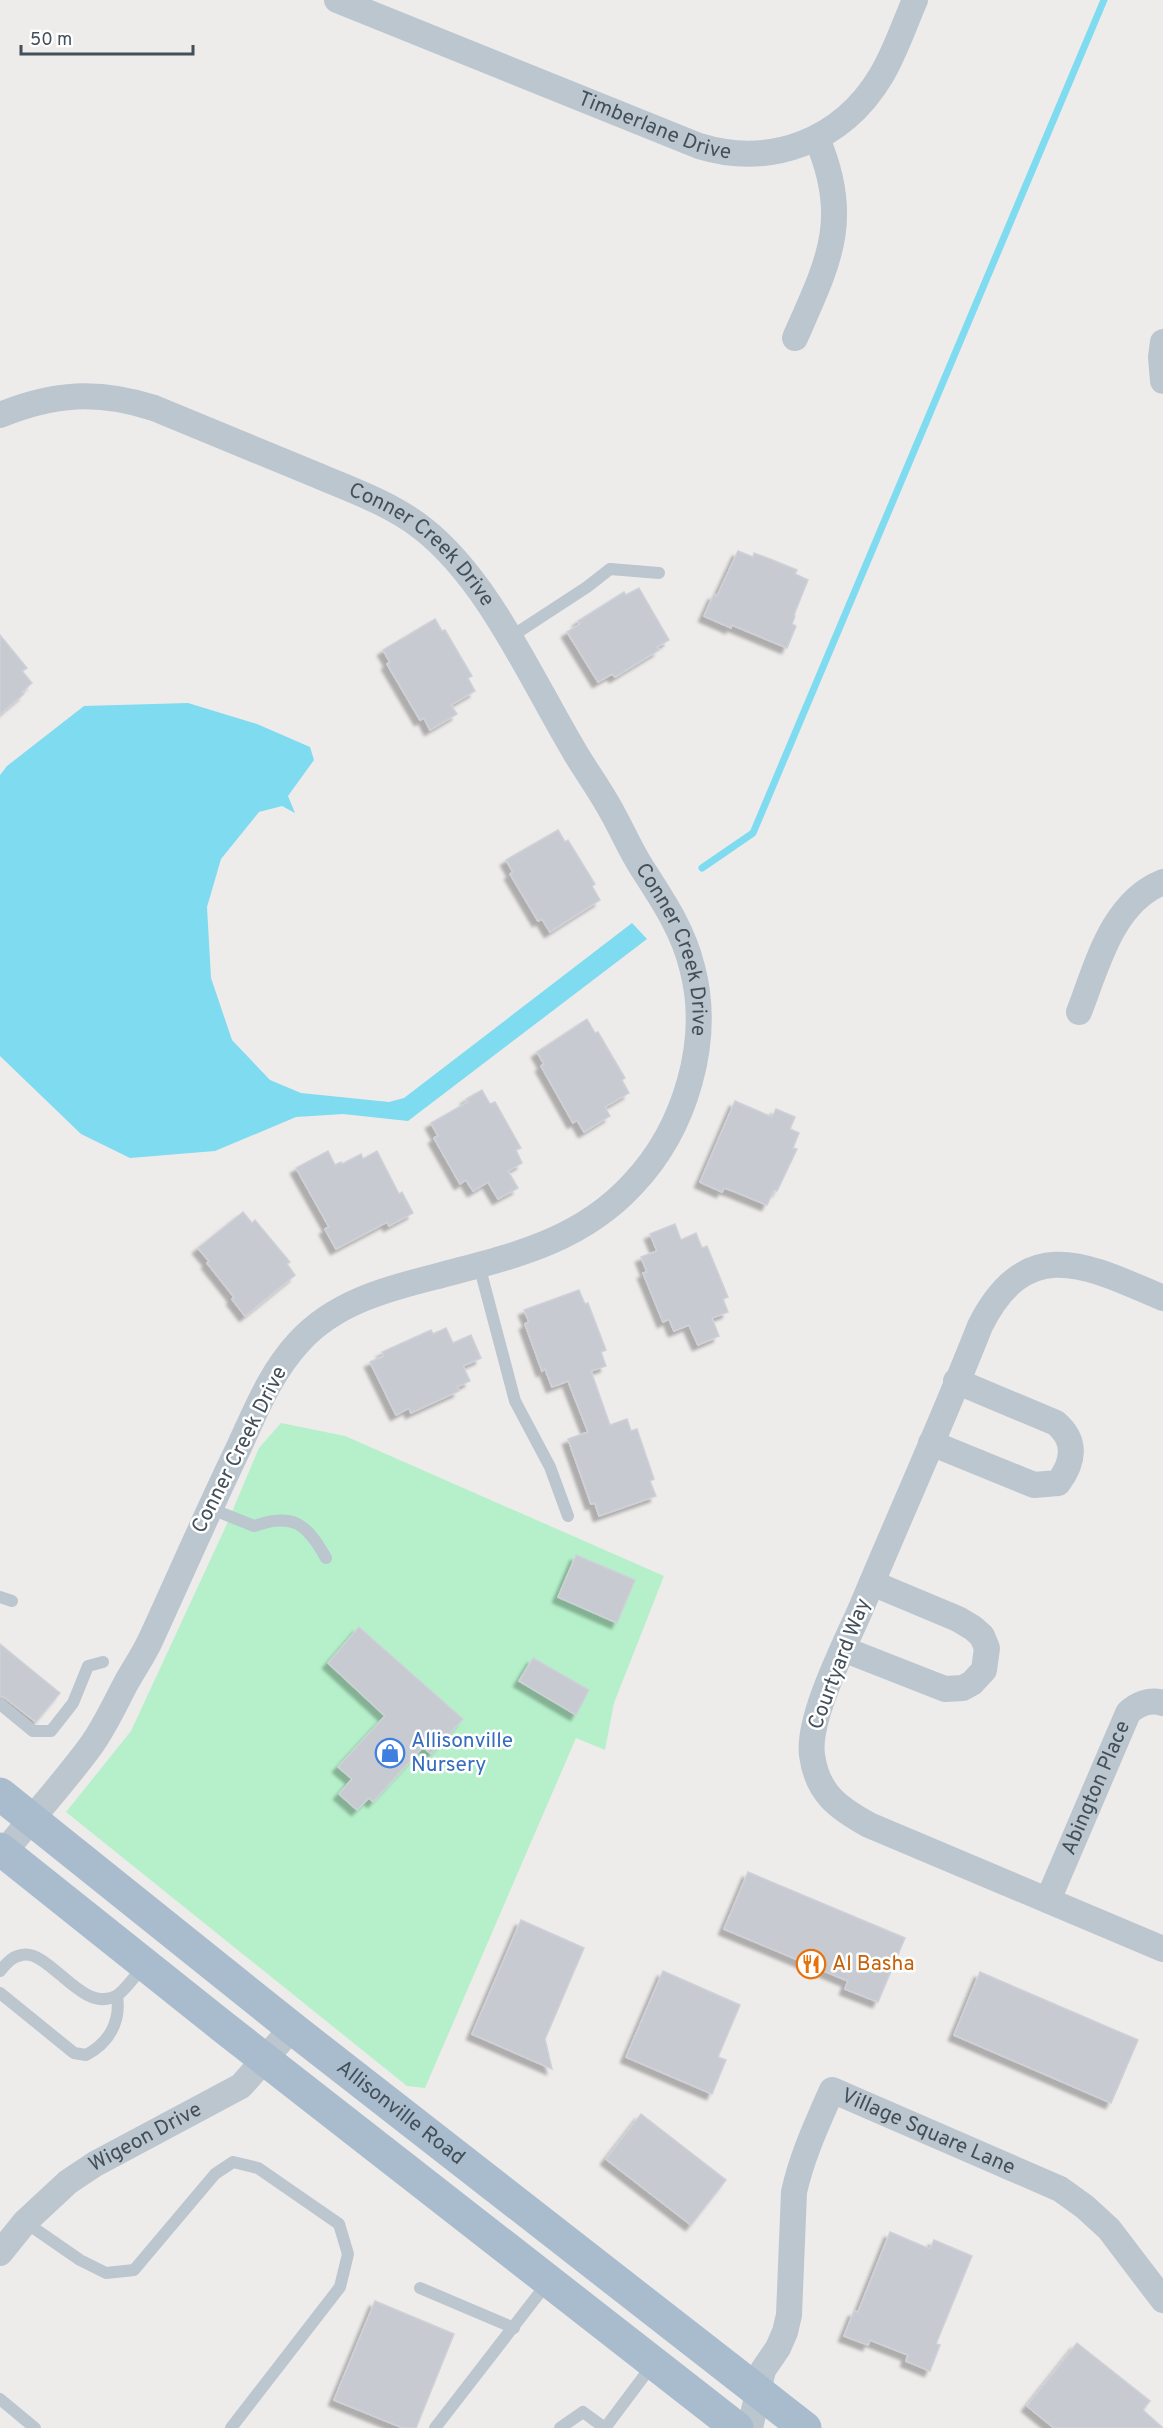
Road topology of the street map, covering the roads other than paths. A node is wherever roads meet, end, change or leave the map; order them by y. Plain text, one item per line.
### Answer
1 (337, 0) edge
2 (915, 0) edge
3 (817, 139) junction
4 (795, 338) dead end
5 (1163, 342) edge
6 (1163, 381) edge
7 (0, 415) edge
8 (659, 573) dead end
9 (509, 638) junction
10 (1163, 882) edge
11 (1079, 1012) dead end
12 (479, 1265) junction
13 (1163, 1298) edge
14 (957, 1382) junction
15 (931, 1443) junction
16 (209, 1508) junction
17 (568, 1516) dead end
18 (326, 1558) dead end
19 (872, 1582) junction
20 (843, 1649) junction
21 (103, 1662) dead end
22 (1163, 1703) edge
23 (0, 1704) edge
24 (0, 1794) edge
25 (11, 1842) edge
26 (1048, 1900) junction
27 (1163, 1949) edge
28 (145, 1964) junction
29 (0, 1971) edge
30 (0, 1993) edge
31 (117, 1996) junction
32 (292, 2028) junction
33 (265, 2059) junction
34 (25, 2222) junction
35 (0, 2253) edge
36 (549, 2281) junction
37 (420, 2288) dead end
38 (1163, 2300) edge
39 (514, 2328) junction
40 (654, 2362) junction
41 (0, 2399) edge
42 (750, 2415) edge
43 (35, 2428) edge
44 (231, 2428) edge
45 (435, 2428) edge
46 (560, 2428) edge
47 (605, 2428) edge
48 (804, 2428) edge

1 - 3 street, Timberlane Drive
2 - 3 street, Timberlane Drive
3 - 4 street
5 - 6 street
7 - 9 street, Conner Creek Drive
8 - 9 lane
9 - 12 street, Conner Creek Drive
10 - 11 street
12 - 16 street, Conner Creek Drive
12 - 17 lane
13 - 14 street, Courtyard Way
14 - 15 street, Courtyard Way
14 - 15 street
15 - 19 street, Courtyard Way
16 - 18 lane
16 - 25 street, Conner Creek Drive
19 - 20 street, Courtyard Way
19 - 20 street
20 - 26 street, Courtyard Way
21 - 23 lane
22 - 26 street, Abington Place
24 - 25 main road, Allisonville Road
25 - 28 main road, Allisonville Road
25 - 32 main road, Allisonville Road
26 - 27 street, Courtyard Way
28 - 31 lane
28 - 33 main road, Allisonville Road
29 - 31 lane
30 - 31 lane
32 - 33 street, Wigeon Drive
32 - 42 main road, Allisonville Road
33 - 34 street, Wigeon Drive
33 - 36 main road, Allisonville Road
34 - 35 street, Wigeon Drive
34 - 44 lane
36 - 39 lane
36 - 40 main road, Allisonville Road
37 - 39 lane
38 - 42 street, Village Square Lane
39 - 45 lane
40 - 42 main road, Allisonville Road
40 - 47 lane
41 - 43 lane
42 - 48 main road, Allisonville Road
46 - 47 lane

